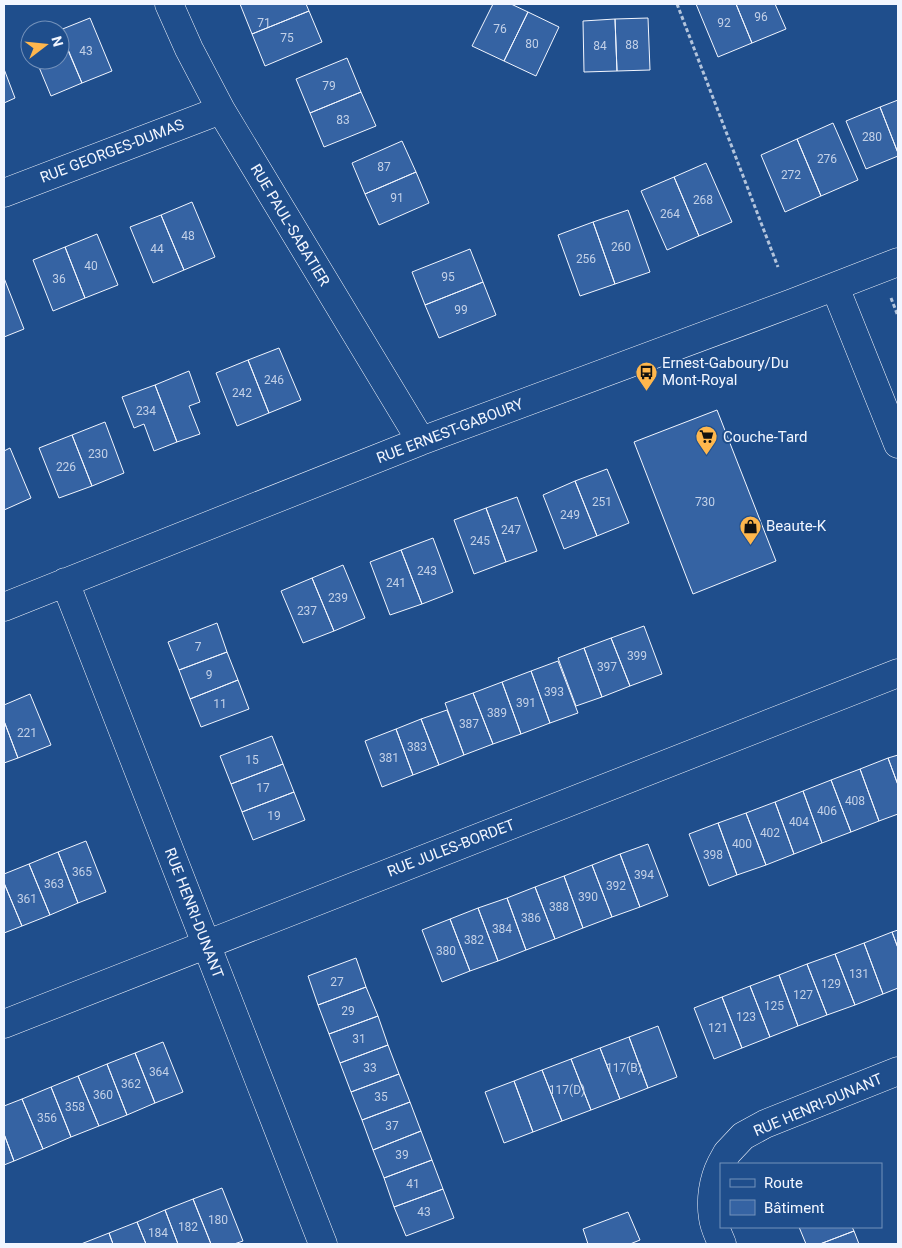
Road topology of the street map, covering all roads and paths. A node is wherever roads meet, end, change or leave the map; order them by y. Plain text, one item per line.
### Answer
1 (169, 4) edge
2 (677, 4) edge
3 (221, 110) junction
4 (4, 193) edge
5 (898, 262) edge
6 (778, 267) dead end
7 (835, 287) junction
8 (890, 296) dead end
9 (898, 316) edge
10 (421, 441) junction
11 (898, 444) edge
12 (65, 582) junction
13 (4, 607) edge
14 (898, 673) edge
15 (206, 945) junction
16 (4, 1024) edge
17 (898, 1071) edge
18 (722, 1163) edge
19 (720, 1166) edge
20 (324, 1244) edge
21 (722, 1244) edge

1 - 3 street, RUE PAUL-SABATIER
2 - 6 path
3 - 4 street, RUE GEORGES-DUMAS
3 - 10 street, RUE PAUL-SABATIER
5 - 7 street, RUE ERNEST-GABOURY
7 - 10 street, RUE ERNEST-GABOURY
7 - 11 street
8 - 9 path
10 - 12 street, RUE ERNEST-GABOURY
12 - 13 street, RUE ERNEST-GABOURY
12 - 15 street, RUE HENRI-DUNANT
14 - 15 street, RUE JULES-BORDET
15 - 16 street, RUE JULES-BORDET
15 - 20 street, RUE HENRI-DUNANT
17 - 18 street, RUE HENRI-DUNANT
19 - 21 street, RUE HENRI-DUNANT

